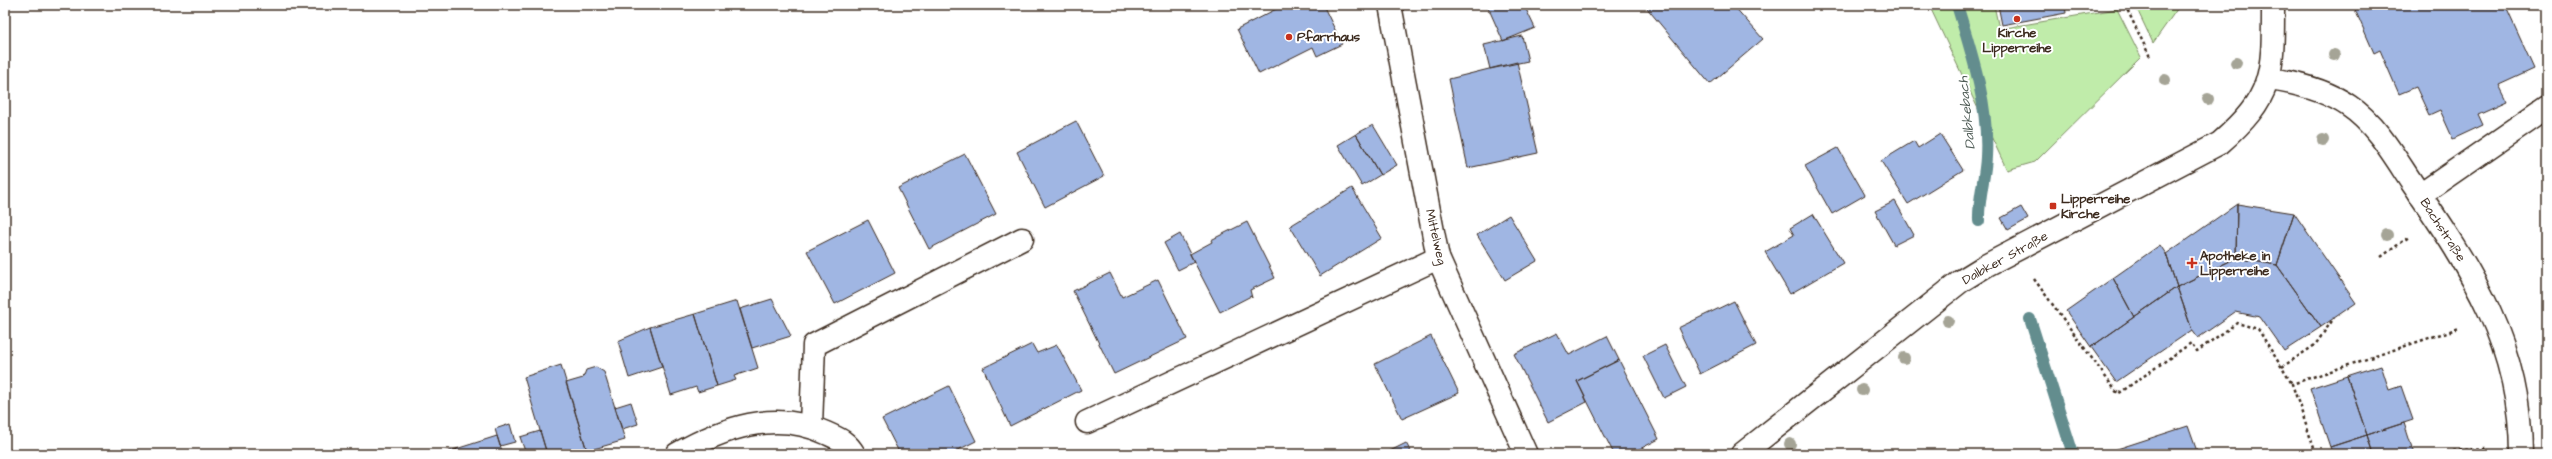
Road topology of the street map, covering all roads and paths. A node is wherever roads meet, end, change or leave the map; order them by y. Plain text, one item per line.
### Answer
1 (1390, 5) edge
2 (2125, 5) edge
3 (2273, 5) edge
4 (2151, 59) dead end
5 (2270, 79) junction
6 (2547, 107) edge
7 (2420, 195) junction
8 (1022, 239) dead end
9 (1438, 258) junction
10 (2034, 279) dead end
11 (2334, 318) dead end
12 (2426, 340) dead end
13 (2282, 367) junction
14 (2292, 384) junction
15 (1087, 422) dead end
16 (811, 426) junction
17 (677, 454) edge
18 (854, 454) edge
19 (1526, 454) edge
20 (1742, 454) edge
21 (2316, 454) edge
22 (2521, 454) edge

1 - 9 street, Mittelweg
2 - 4 path
3 - 5 street, Dalbker Straße
5 - 7 street, Bachstraße
5 - 20 street, Dalbker Straße
6 - 7 street
7 - 22 street, Bachstraße
8 - 16 street
9 - 15 street
9 - 19 street, Mittelweg
10 - 13 path
11 - 13 path
12 - 14 path
13 - 14 path
14 - 21 path
16 - 17 street
16 - 18 street

